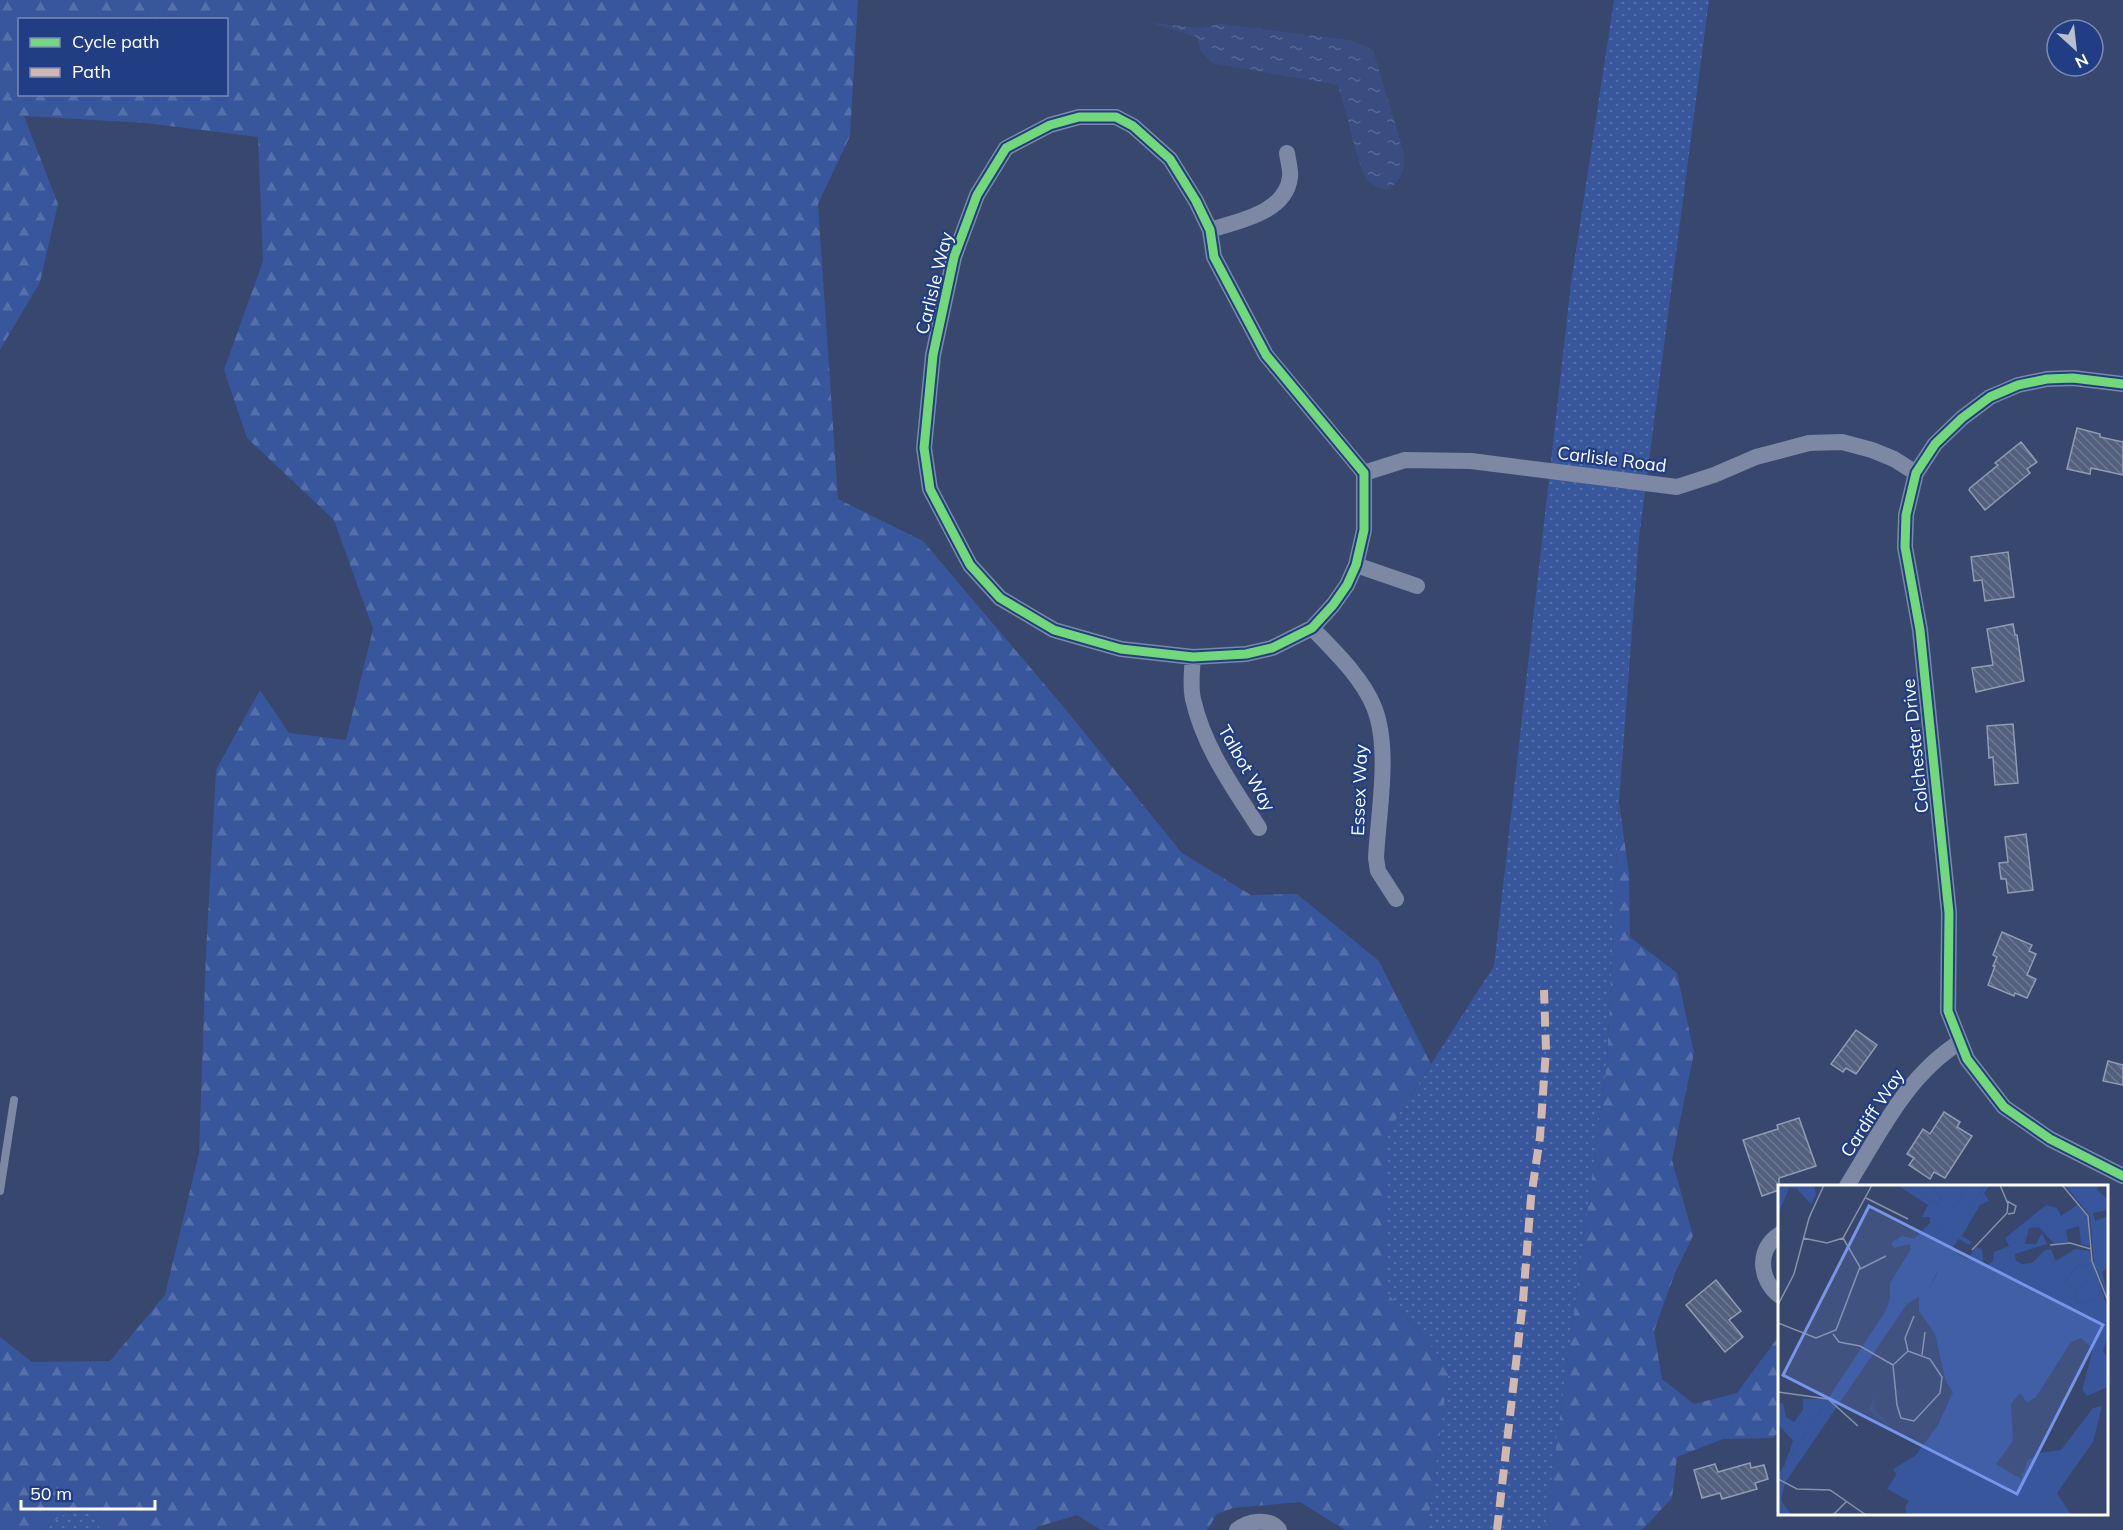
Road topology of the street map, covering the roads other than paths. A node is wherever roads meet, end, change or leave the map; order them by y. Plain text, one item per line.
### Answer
1 (1287, 153) dead end
2 (1210, 230) junction
3 (2123, 384) edge
4 (1364, 473) junction
5 (1916, 473) junction
6 (1356, 565) junction
7 (1417, 586) dead end
8 (1312, 628) junction
9 (1192, 657) junction
10 (1259, 828) dead end
11 (1396, 899) dead end
12 (1960, 1042) junction
13 (15, 1100) dead end
14 (2123, 1176) edge
15 (1848, 1185) edge
16 (0, 1191) edge
17 (1778, 1235) edge
18 (1778, 1295) edge
19 (1237, 1530) edge
20 (1280, 1530) edge

1 - 2 street
2 - 4 street, Carlisle Way
2 - 9 street, Carlisle Way
3 - 5 street, Colchester Drive
4 - 5 street, Carlisle Road
4 - 6 street, Carlisle Way
5 - 12 street, Colchester Drive
6 - 7 street
6 - 8 street, Carlisle Way
8 - 9 street, Carlisle Way
8 - 11 street, Essex Way
9 - 10 street, Talbot Way
12 - 14 street, Colchester Drive
12 - 15 street, Cardiff Way
13 - 16 lane
17 - 18 street
19 - 20 street

